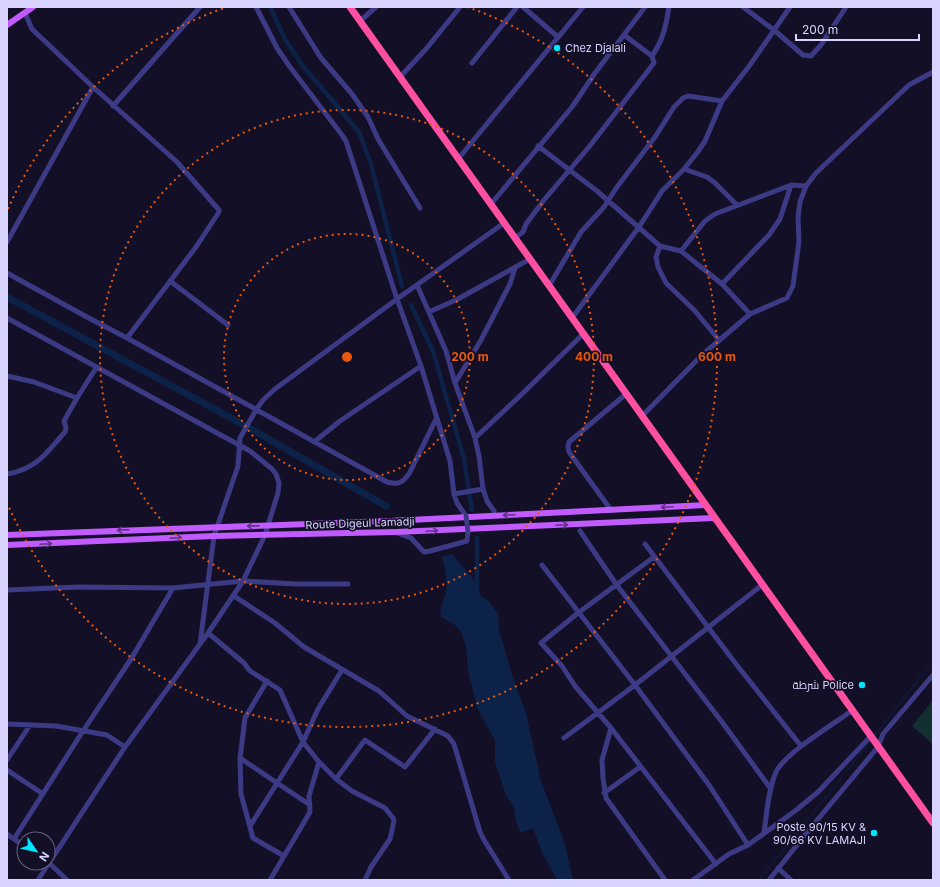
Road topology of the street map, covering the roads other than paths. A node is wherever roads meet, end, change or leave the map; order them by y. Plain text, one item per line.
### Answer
1 (33, 7) edge
2 (200, 7) edge
3 (256, 7) edge
4 (290, 7) edge
5 (350, 7) edge
6 (376, 7) edge
7 (460, 7) edge
8 (517, 7) edge
9 (523, 7) edge
10 (583, 7) edge
11 (645, 7) edge
12 (669, 7) edge
13 (743, 7) edge
14 (790, 7) edge
15 (846, 7) edge
16 (25, 13) junction
17 (360, 21) junction
18 (7, 25) edge
19 (774, 30) junction
20 (624, 35) junction
21 (558, 37) junction
22 (652, 56) junction
23 (472, 64) dead end
24 (933, 72) edge
25 (400, 77) junction
26 (93, 87) junction
27 (722, 101) junction
28 (113, 106) junction
29 (538, 146) junction
30 (458, 159) junction
31 (684, 169) junction
32 (570, 171) junction
33 (791, 185) junction
34 (806, 186) junction
35 (607, 201) junction
36 (491, 204) junction
37 (738, 204) junction
38 (420, 208) dead end
39 (504, 223) junction
40 (639, 227) junction
41 (515, 238) junction
42 (7, 242) edge
43 (660, 246) junction
44 (681, 251) junction
45 (530, 259) junction
46 (515, 268) junction
47 (7, 273) edge
48 (170, 281) junction
49 (722, 284) junction
50 (417, 285) junction
51 (549, 286) junction
52 (397, 299) junction
53 (430, 312) junction
54 (750, 314) junction
55 (7, 318) edge
56 (572, 318) junction
57 (228, 325) dead end
58 (584, 334) junction
59 (127, 338) junction
60 (719, 340) junction
61 (421, 366) junction
62 (96, 368) junction
63 (7, 376) edge
64 (455, 383) junction
65 (626, 394) junction
66 (76, 398) junction
67 (256, 410) junction
68 (642, 416) junction
69 (436, 419) junction
70 (475, 438) junction
71 (314, 442) junction
72 (240, 445) junction
73 (7, 474) edge
74 (483, 489) junction
75 (454, 494) junction
76 (706, 505) junction
77 (611, 510) junction
78 (494, 511) dead end
79 (714, 518) junction
80 (268, 525) junction
81 (217, 527) junction
82 (396, 532) junction
83 (580, 532) dead end
84 (7, 535) edge
85 (214, 536) junction
86 (265, 536) junction
87 (645, 544) dead end
88 (7, 545) edge
89 (654, 557) junction
90 (542, 566) dead end
91 (243, 581) junction
92 (348, 584) dead end
93 (616, 584) junction
94 (207, 585) junction
95 (762, 585) junction
96 (173, 588) junction
97 (7, 590) edge
98 (234, 596) junction
99 (578, 613) junction
100 (709, 627) junction
101 (208, 633) junction
102 (200, 645) junction
103 (671, 656) junction
104 (342, 670) junction
105 (933, 675) edge
106 (267, 681) junction
107 (635, 686) junction
108 (853, 710) junction
109 (598, 713) junction
110 (7, 724) edge
111 (30, 725) junction
112 (611, 728) junction
113 (435, 729) junction
114 (83, 731) junction
115 (871, 736) junction
116 (564, 738) dead end
117 (303, 742) junction
118 (801, 746) junction
119 (125, 747) junction
120 (878, 747) junction
121 (240, 758) junction
122 (7, 760) edge
123 (319, 762) junction
124 (640, 767) junction
125 (7, 770) edge
126 (336, 779) junction
127 (277, 783) junction
128 (771, 789) junction
129 (43, 794) junction
130 (604, 794) junction
131 (310, 805) junction
132 (933, 823) edge
133 (250, 826) junction
134 (764, 832) junction
135 (7, 834) edge
136 (14, 839) joint
137 (748, 845) junction
138 (56, 851) edge
139 (284, 856) junction
140 (716, 864) junction
141 (778, 868) junction
142 (56, 870) edge
143 (43, 871) edge
144 (38, 880) edge
145 (67, 880) edge
146 (270, 880) edge
147 (365, 880) edge
148 (509, 880) edge
149 (665, 880) edge
150 (693, 880) edge
151 (769, 880) edge
152 (791, 880) edge

1 - 16 main road
2 - 28 street
3 - 52 street
4 - 38 street
5 - 17 highway
6 - 17 street
7 - 25 street
8 - 23 street
9 - 21 street
10 - 21 street
11 - 20 street
12 - 22 street
13 - 19 street
14 - 19 street
15 - 19 street
16 - 18 main road
16 - 26 street
17 - 25 highway
19 - 27 street
20 - 22 street
20 - 29 street
21 - 30 street
22 - 32 street
24 - 34 street
25 - 30 highway
26 - 28 street
26 - 42 street
27 - 31 street
27 - 35 street
28 - 48 street
29 - 32 street
29 - 36 street
30 - 36 highway
31 - 37 street
31 - 40 street
32 - 35 street
32 - 41 street
33 - 34 street
33 - 37 street
33 - 49 street
34 - 54 street
35 - 40 street
35 - 51 street
36 - 39 highway
37 - 44 street
39 - 41 highway
39 - 50 street
40 - 43 street
40 - 56 street
41 - 45 highway
43 - 44 street
43 - 60 street
44 - 49 street
45 - 46 street
45 - 51 highway
46 - 53 street
46 - 64 street
47 - 59 street
48 - 57 street
48 - 59 street
49 - 54 street
50 - 52 street
50 - 53 street
51 - 56 highway
52 - 61 street
52 - 67 street
53 - 64 street
54 - 60 street
55 - 62 street
56 - 58 highway
58 - 65 highway
58 - 70 street
59 - 67 street
60 - 68 street
61 - 69 street
61 - 71 street
62 - 66 street
62 - 72 street
63 - 66 street
64 - 70 street
65 - 68 highway
65 - 77 street
66 - 73 street
67 - 71 street
67 - 72 street
68 - 76 highway
69 - 71 street
69 - 75 street
70 - 74 street
72 - 80 street
72 - 81 street
74 - 75 street
74 - 78 street
75 - 82 street, bridge
76 -> 77 main road, Route Digeul Lamadji
76 - 79 highway
77 -> 80 main road, Route Digeul Lamadji
82 -> 79 main road, Route Digeul Lamadji
79 - 95 highway
80 -> 81 main road, Route Digeul Lamadji
80 - 86 street
81 -> 84 main road, Route Digeul Lamadji
81 - 85 street
82 - 86 main road, Route Digeul Lamadji
83 - 93 street
85 - 86 main road, Route Digeul Lamadji
88 -> 85 main road, Route Digeul Lamadji
85 - 94 street
86 - 91 street
87 - 89 street
89 - 93 street
89 - 100 street
90 - 99 street
91 - 92 street
91 - 94 street
91 - 98 street
93 - 99 street
93 - 103 street
94 - 96 street
94 - 102 street
95 - 100 street
95 - 108 highway
96 - 97 street
96 - 114 street
98 - 101 street
98 - 104 street
99 - 107 street
99 - 109 street
100 - 103 street
100 - 118 street
101 - 102 street
101 - 106 street
102 - 119 street
103 - 107 street
103 - 128 street
104 - 113 street
104 - 117 street
105 - 120 street
106 - 117 street
106 - 121 street
107 - 109 street
107 - 137 street
108 - 115 highway
108 - 118 street
109 - 112 street
109 - 116 street
110 - 111 street
111 - 114 street
111 - 122 street
112 - 124 street
112 - 130 street
113 - 126 street
113 - 148 street
114 - 119 street
114 - 129 street
115 - 120 highway
115 - 134 street
117 - 123 street
117 - 127 street
118 - 128 street
119 - 138 street
120 - 132 highway
120 - 141 street
121 - 127 street
121 - 133 street
123 - 126 street
123 - 131 street
124 - 130 street
124 - 140 street
125 - 129 street
126 - 147 street
127 - 131 street
127 - 133 street
128 - 134 street
129 - 136 street
130 - 149 street
131 - 139 street
133 - 139 street
134 - 137 street
135 - 136 street
137 - 140 street
139 - 146 street
140 - 150 street
141 - 151 street
141 - 152 street
142 - 145 street
143 - 144 street

